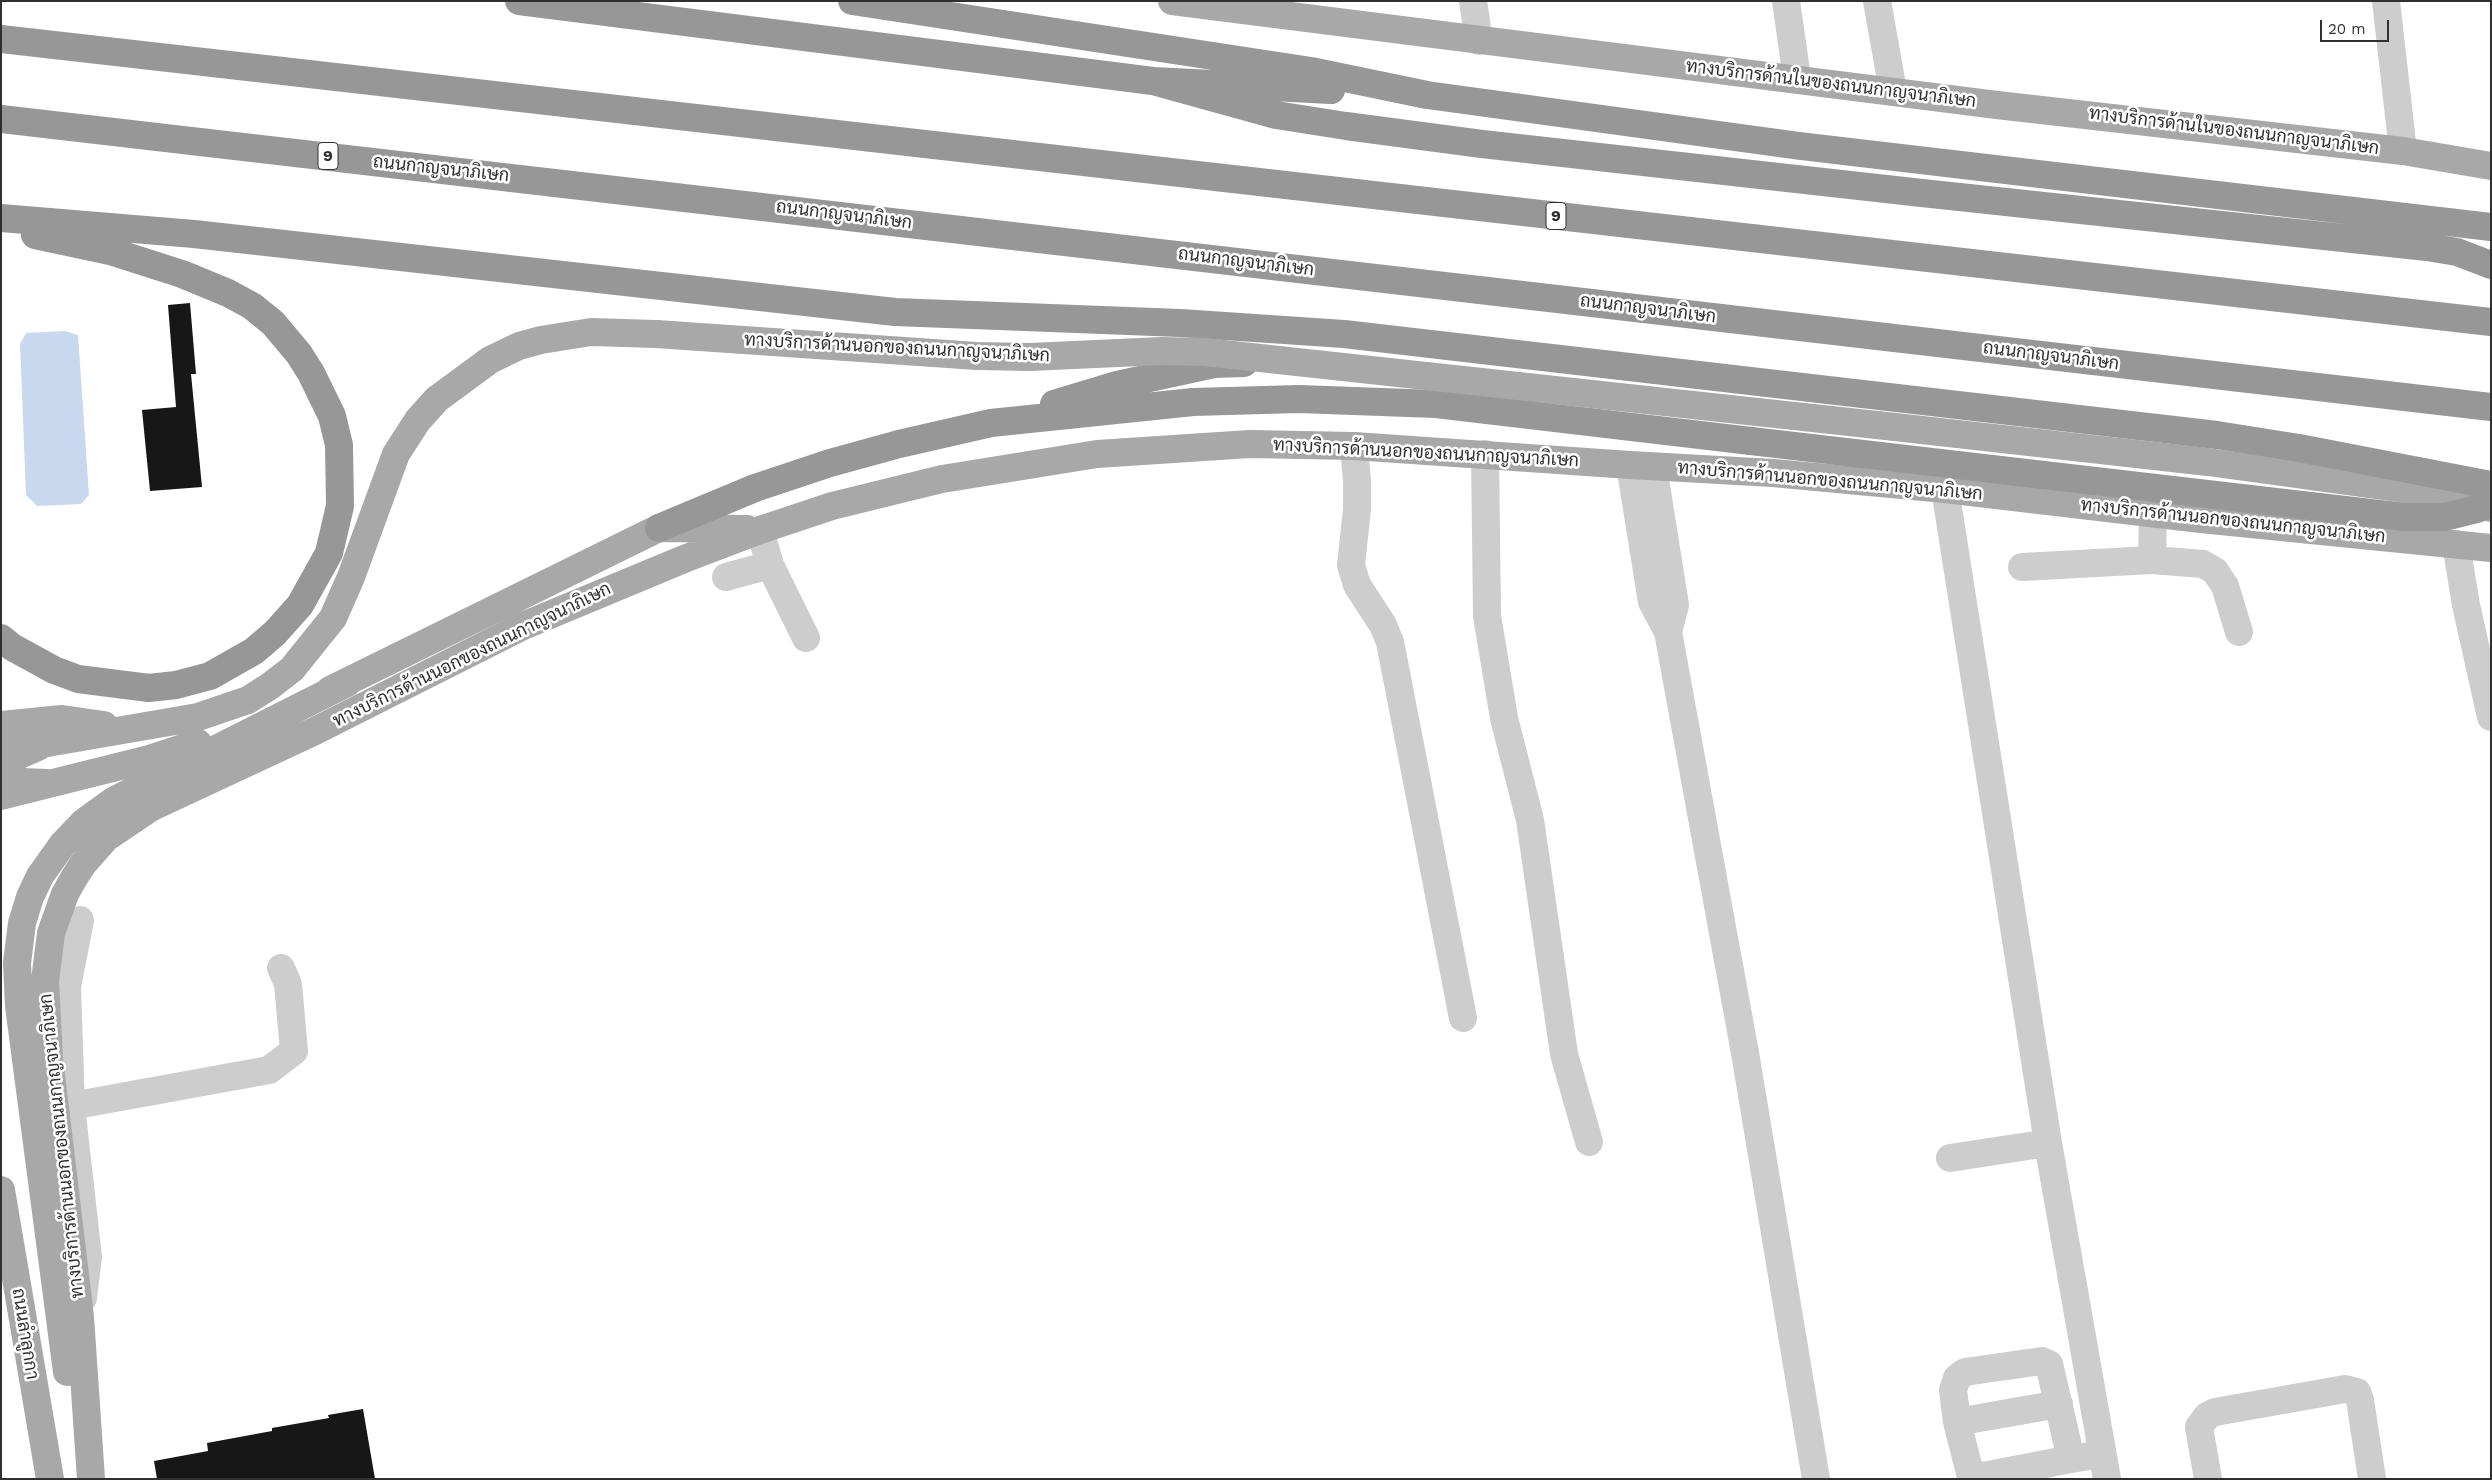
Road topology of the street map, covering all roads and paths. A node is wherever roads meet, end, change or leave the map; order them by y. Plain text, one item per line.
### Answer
1 (852, 1) edge
2 (1172, 1) edge
3 (1473, 1) edge
4 (1786, 1) edge
5 (1877, 1) edge
6 (2386, 1) edge
7 (524, 2) edge
8 (1, 40) edge
9 (1479, 41) junction
10 (1796, 78) junction
11 (1153, 81) junction
12 (1892, 91) junction
13 (1427, 95) junction
14 (1, 119) edge
15 (2403, 151) junction
16 (2491, 166) edge
17 (1, 218) edge
18 (2491, 227) edge
19 (1, 228) edge
20 (2491, 265) edge
21 (2491, 322) edge
22 (1497, 352) junction
23 (2491, 407) edge
24 (991, 423) junction
25 (1354, 446) junction
26 (1485, 454) junction
27 (1641, 466) junction
28 (2339, 482) junction
29 (2491, 485) edge
30 (1945, 489) junction
31 (2491, 503) edge
32 (2491, 508) edge
33 (2153, 514) junction
34 (2201, 519) junction
35 (2275, 526) junction
36 (659, 528) junction
37 (760, 530) junction
38 (2456, 544) junction
39 (2491, 548) edge
40 (2152, 560) junction
41 (770, 565) junction
42 (2022, 567) dead end
43 (726, 577) dead end
44 (2239, 632) dead end
45 (1, 638) edge
46 (806, 638) dead end
47 (347, 683) junction
48 (2491, 717) edge
49 (1, 726) edge
50 (126, 728) junction
51 (49, 742) junction
52 (1, 751) edge
53 (59, 782) junction
54 (1, 796) edge
55 (80, 920) dead end
56 (281, 968) dead end
57 (1463, 1018) dead end
58 (71, 1106) junction
59 (1589, 1142) dead end
60 (2048, 1143) junction
61 (1950, 1158) dead end
62 (1, 1190) edge
63 (80, 1317) junction
64 (2060, 1404) junction
65 (1957, 1422) junction
66 (2071, 1460) junction
67 (2104, 1466) edge
68 (50, 1479) edge
69 (81, 1479) edge
70 (91, 1479) edge
71 (1816, 1479) edge
72 (2208, 1479) edge
73 (2372, 1479) edge

1 - 13 highway
2 - 9 main road, ทางบริการด้านในของถนนกาญจนาภิเษก
3 - 9 street
4 - 10 street
5 - 12 street
6 - 15 street
7 - 11 highway
8 - 21 highway, 9
9 - 10 main road, ทางบริการด้านในของถนนกาญจนาภิเษก
10 - 12 main road, ทางบริการด้านในของถนนกาญจนาภิเษก
11 - 13 highway
11 - 20 highway
12 - 15 main road, ทางบริการด้านในของถนนกาญจนาภิเษก
13 - 18 highway
14 - 23 highway, ถนนกาญจนาภิเษก / 9
15 - 16 main road, ทางบริการด้านในของถนนกาญจนาภิเษก
17 - 22 highway
19 - 45 highway
22 - 24 highway
22 - 29 highway
24 - 31 highway, bridge
24 - 36 highway
25 - 26 main road, ทางบริการด้านนอกของถนนกาญจนาภิเษก
25 - 37 main road, ทางบริการด้านนอกของถนนกาญจนาภิเษก
25 - 57 street
26 - 27 main road, ทางบริการด้านนอกของถนนกาญจนาภิเษก
26 - 59 street
27 - 30 main road, ทางบริการด้านนอกของถนนกาญจนาภิเษก
27 - 71 street
28 - 32 main road, ทางบริการด้านนอกของถนนกาญจนาภิเษก
28 - 34 main road
28 - 35 main road
28 - 50 main road, ทางบริการด้านนอกของถนนกาญจนาภิเษก, bridge
30 - 33 main road, ทางบริการด้านนอกของถนนกาญจนาภิเษก
30 - 60 street
33 - 34 main road, ทางบริการด้านนอกของถนนกาญจนาภิเษก
33 - 40 street
34 - 35 main road, ทางบริการด้านนอกของถนนกาญจนาภิเษก
35 - 38 main road, ทางบริการด้านนอกของถนนกาญจนาภิเษก
36 - 37 main road
36 - 47 main road, ทางบริการด้านนอกของถนนกาญจนาภิเษก
37 - 41 street
37 - 63 main road, ทางบริการด้านนอกของถนนกาญจนาภิเษก
38 - 39 main road, ทางบริการด้านนอกของถนนกาญจนาภิเษก
38 - 48 street
40 - 42 street
40 - 44 street
41 - 43 street
41 - 46 street
47 - 53 main road, ทางบริการด้านนอกของถนนกาญจนาภิเษก
47 - 69 main road
49 - 50 main road
50 - 51 main road, ทางบริการด้านนอกของถนนกาญจนาภิเษก
51 - 52 main road, ทางบริการด้านนอกของถนนกาญจนาภิเษก
51 - 53 main road
53 - 54 main road, ทางบริการด้านนอกของถนนกาญจนาภิเษก
55 - 58 street
56 - 58 street
58 - 63 street
60 - 61 street
60 - 67 street
62 - 68 main road, ถนนลำลูกกา
63 - 70 main road, ทางบริการด้านนอกของถนนกาญจนาภิเษก
64 - 65 street
64 - 65 street
64 - 66 street
65 - 66 street
66 - 67 street
72 - 73 street

